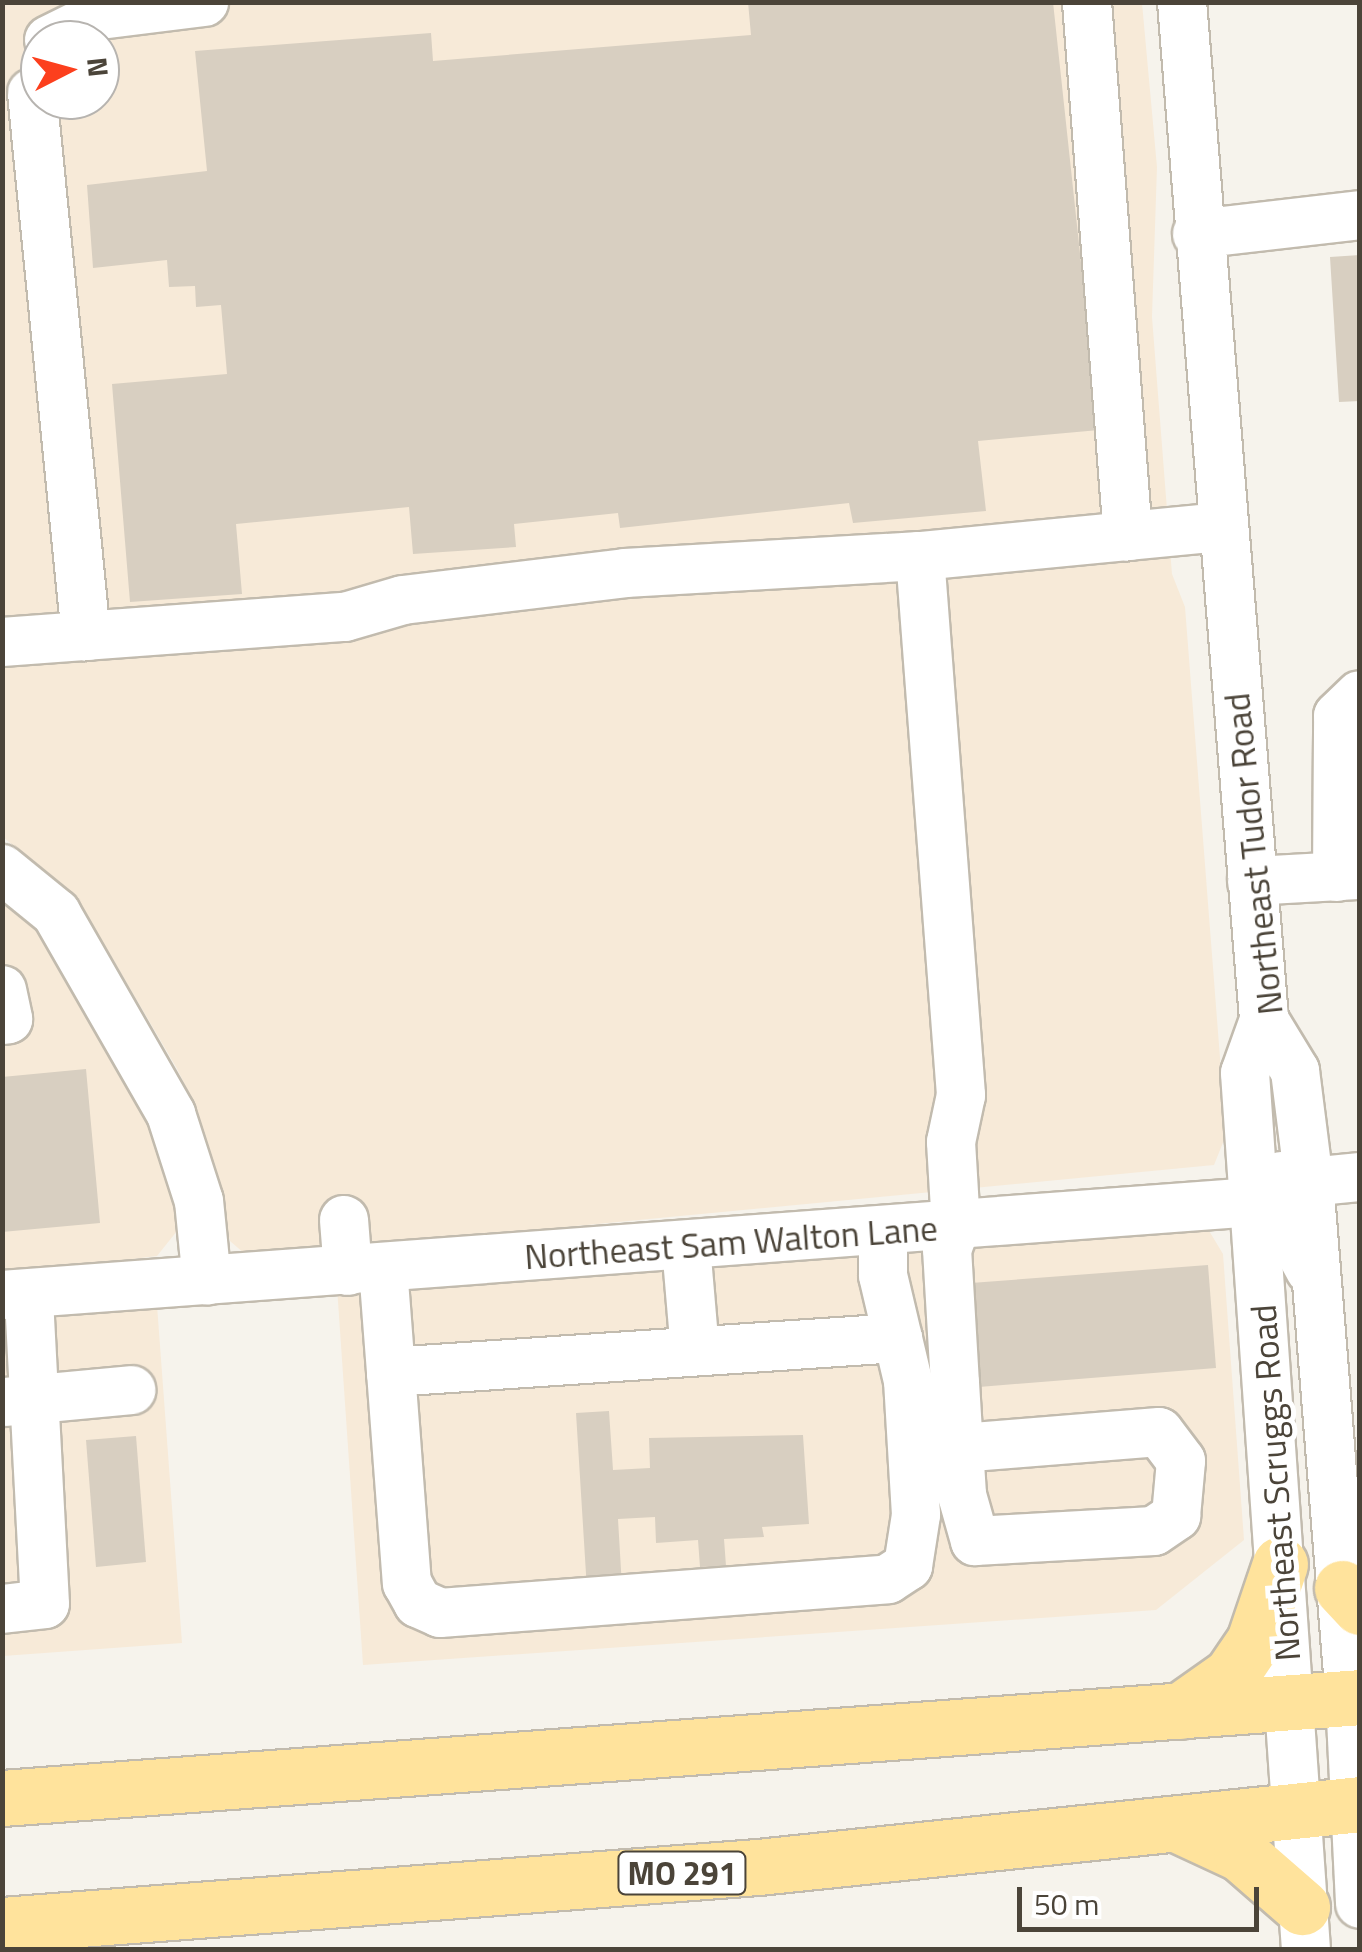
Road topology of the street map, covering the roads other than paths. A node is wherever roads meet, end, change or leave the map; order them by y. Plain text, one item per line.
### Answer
1 (204, 2) edge
2 (1087, 2) edge
3 (1182, 2) edge
4 (90, 20) edge
5 (29, 120) edge
6 (1360, 215) edge
7 (1198, 234) junction
8 (1222, 526) junction
9 (1128, 536) junction
10 (920, 556) junction
11 (86, 636) junction
12 (2, 642) edge
13 (1360, 695) edge
14 (2, 869) edge
15 (1348, 876) edge
16 (1252, 881) junction
17 (2, 990) edge
18 (2, 1020) edge
19 (1264, 1020) junction
20 (1249, 1134) junction
21 (1360, 1177) edge
22 (1308, 1182) junction
23 (1254, 1202) junction
24 (344, 1220) dead end
25 (956, 1226) junction
26 (883, 1232) junction
27 (686, 1246) junction
28 (366, 1269) junction
29 (207, 1281) junction
30 (1318, 1286) junction
31 (16, 1295) edge
32 (898, 1338) junction
33 (695, 1352) junction
34 (391, 1372) junction
35 (130, 1390) dead end
36 (18, 1401) edge
37 (959, 1448) dead end
38 (1280, 1564) junction
39 (1351, 1597) edge
40 (2, 1608) edge
41 (1355, 1698) edge
42 (1291, 1703) junction
43 (1180, 1711) junction
44 (2, 1798) edge
45 (1357, 1804) edge
46 (1297, 1810) junction
47 (1181, 1826) junction
48 (1360, 1904) edge
49 (2, 1925) edge
50 (1304, 1928) edge

1 - 4 street
2 - 9 street
3 - 7 street, Northeast Tudor Road
5 - 11 street
6 - 7 street
7 - 8 street, Northeast Tudor Road
8 - 9 street
8 - 16 street, Northeast Tudor Road
9 - 10 street
10 - 11 street
10 - 25 street
11 - 12 street
13 - 15 street
14 - 29 street
15 - 16 street
16 - 19 street, Northeast Tudor Road
17 - 18 street
19 - 20 street, Northeast Scruggs Road
19 - 22 street, Northeast Tudor Road
20 - 22 street
20 - 23 street, Northeast Scruggs Road
21 - 22 street
22 - 30 street, Northeast Tudor Road
23 - 25 street, Northeast Sam Walton Lane
23 - 30 street
23 - 38 street, Northeast Scruggs Road
24 - 28 street
25 - 26 street, Northeast Sam Walton Lane
25 - 37 street
26 - 27 street, Northeast Sam Walton Lane
26 - 32 street
27 - 28 street, Northeast Sam Walton Lane
27 - 33 street
28 - 29 street, Northeast Sam Walton Lane
28 - 34 street
29 - 31 street, Northeast Sam Walton Lane
30 - 39 street, Northeast Tudor Road
31 - 36 street
32 - 33 street
32 - 34 street
33 - 34 street
35 - 36 street
36 - 40 street
38 - 42 street, Northeast Scruggs Road
38 - 43 main road
39 - 41 street, Northeast Tudor Road
41 - 42 main road
41 - 45 street, Northeast Tudor Road
42 - 43 main road
42 - 46 street, Northeast Scruggs Road
43 - 44 main road
45 - 46 main road, MO 291
45 - 48 street
46 - 47 main road, MO 291
46 - 50 street, Northeast Scruggs Road
47 - 49 main road, MO 291
47 - 50 main road

